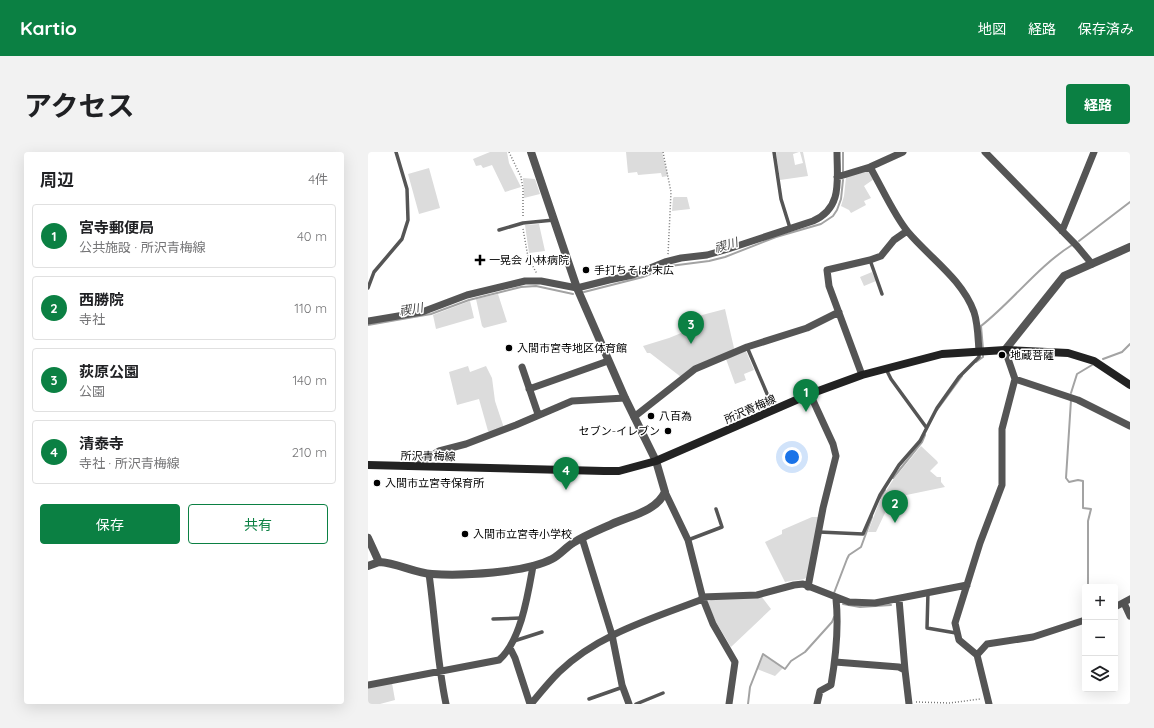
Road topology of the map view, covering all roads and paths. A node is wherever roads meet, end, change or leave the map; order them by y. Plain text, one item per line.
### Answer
1 (396, 152) edge
2 (531, 152) edge
3 (663, 152) edge
4 (774, 152) edge
5 (837, 152) edge
6 (903, 152) edge
7 (985, 152) edge
8 (1094, 152) edge
9 (870, 167) junction
10 (837, 178) junction
11 (554, 220) junction
12 (790, 228) junction
13 (499, 230) dead end
14 (907, 231) junction
15 (1062, 232) junction
16 (1130, 247) edge
17 (870, 260) junction
18 (665, 262) junction
19 (1092, 264) junction
20 (368, 288) edge
21 (577, 288) junction
22 (882, 294) dead end
23 (839, 312) junction
24 (368, 321) edge
25 (747, 347) junction
26 (1005, 350) junction
27 (982, 351) junction
28 (608, 361) junction
29 (522, 367) dead end
30 (885, 368) junction
31 (862, 375) junction
32 (1015, 379) junction
33 (1130, 385) edge
34 (529, 388) junction
35 (810, 394) junction
36 (625, 398) junction
37 (774, 410) junction
38 (538, 414) junction
39 (634, 417) junction
40 (1130, 426) edge
41 (926, 427) junction
42 (656, 462) junction
43 (368, 465) edge
44 (418, 466) junction
45 (665, 492) junction
46 (716, 508) dead end
47 (820, 532) junction
48 (368, 538) edge
49 (582, 538) junction
50 (688, 540) junction
51 (379, 562) junction
52 (368, 566) edge
53 (533, 566) junction
54 (429, 574) junction
55 (967, 585) junction
56 (808, 587) junction
57 (928, 592) junction
58 (703, 598) junction
59 (836, 599) junction
60 (900, 599) junction
61 (1130, 599) edge
62 (1124, 603) junction
63 (1118, 606) edge
64 (1130, 616) edge
65 (521, 618) junction
66 (493, 619) dead end
67 (1082, 621) edge
68 (542, 632) dead end
69 (956, 633) junction
70 (612, 635) junction
71 (511, 645) junction
72 (977, 655) junction
73 (835, 662) junction
74 (906, 670) junction
75 (439, 671) junction
76 (368, 685) edge
77 (623, 688) junction
78 (663, 693) dead end
79 (589, 699) dead end
80 (988, 701) edge
81 (909, 703) edge
82 (446, 704) edge
83 (530, 704) edge
84 (629, 704) edge
85 (636, 704) edge
86 (730, 704) edge
87 (817, 704) edge

1 - 20 lane
2 - 11 street
3 - 18 path
4 - 12 lane
5 - 10 street
6 - 9 street
7 - 15 street
8 - 15 street
9 - 10 street
9 - 14 street
10 - 12 street
11 - 13 lane
11 - 21 street
12 - 18 street
14 - 17 street
14 - 27 street
15 - 19 street
16 - 19 street
17 - 22 lane
17 - 23 street
18 - 21 street
19 - 26 street
21 - 24 street
21 - 28 street
23 - 25 street
23 - 31 street
25 - 37 lane
25 - 39 street
26 - 27 main road, 所沢青梅線
26 - 32 street
26 - 33 main road, 所沢青梅線
27 - 30 main road, 所沢青梅線
27 - 41 lane
28 - 34 street
28 - 36 street
29 - 34 street
30 - 31 main road, 所沢青梅線
30 - 41 lane
31 - 35 main road, 所沢青梅線
32 - 40 street
32 - 55 street
34 - 38 street
35 - 37 main road, 所沢青梅線
35 - 47 street
36 - 38 street
36 - 39 street
37 - 42 main road, 所沢青梅線
38 - 44 street
39 - 42 street
41 - 47 lane
42 - 44 main road, 所沢青梅線
42 - 45 street
43 - 44 main road, 所沢青梅線
45 - 49 street
45 - 50 street
46 - 50 lane
47 - 56 street
48 - 51 street
49 - 53 street
49 - 70 street
50 - 58 street
51 - 52 street
51 - 54 street
53 - 54 street
53 - 65 street
54 - 75 street
55 - 57 street
55 - 69 street
56 - 58 street
56 - 59 street
57 - 60 street
57 - 69 lane
58 - 70 street
58 - 86 street
59 - 60 street
59 - 73 street
60 - 74 street
61 - 62 street
62 - 63 street
62 - 64 street
65 - 66 lane
65 - 71 street
67 - 72 street
68 - 71 lane
69 - 72 street
70 - 77 street
70 - 83 street
71 - 75 street
71 - 83 street
72 - 80 street
73 - 74 street
73 - 87 street
74 - 81 street
75 - 76 street
75 - 82 street
77 - 79 lane
77 - 84 street
78 - 85 lane
80 - 81 path

